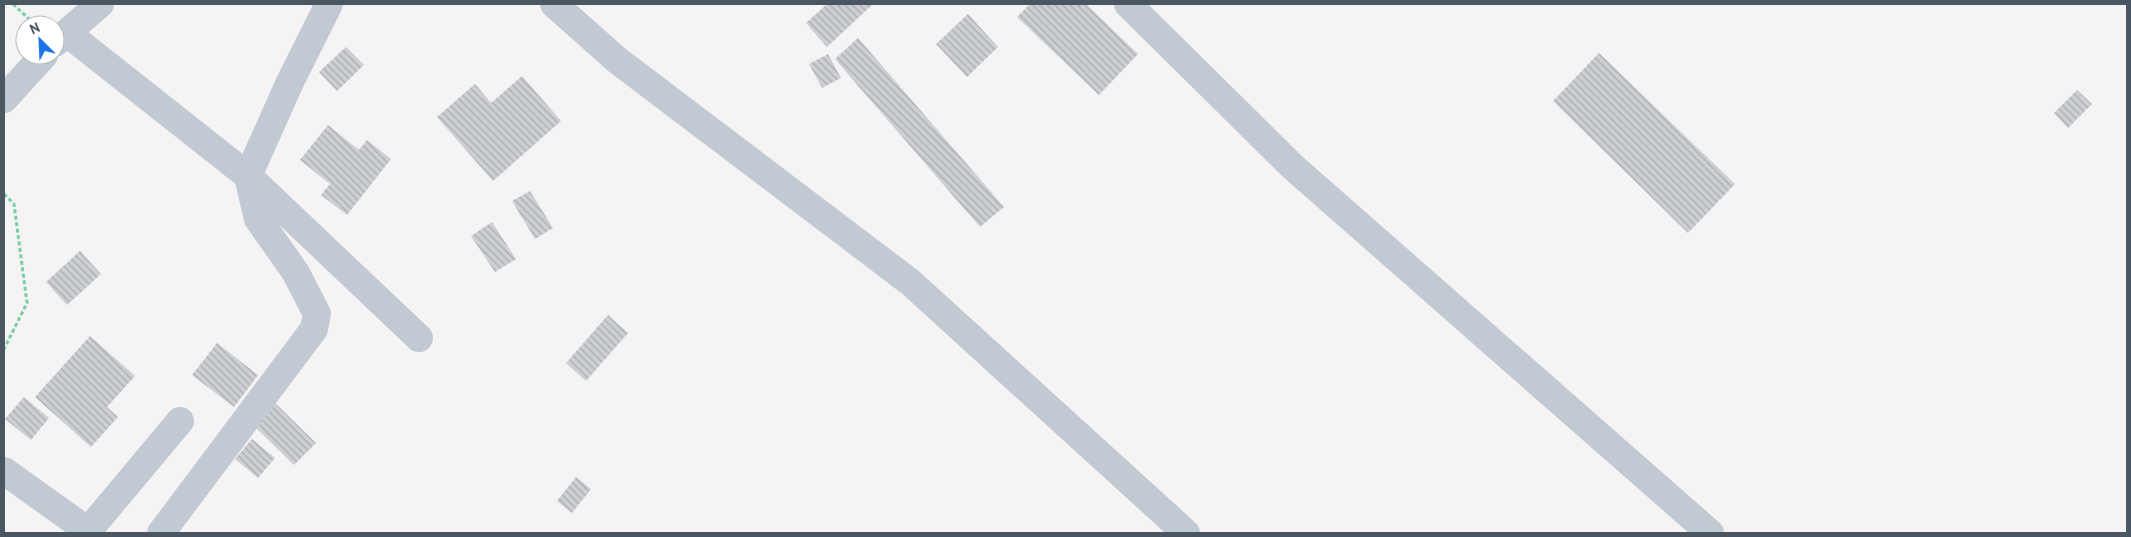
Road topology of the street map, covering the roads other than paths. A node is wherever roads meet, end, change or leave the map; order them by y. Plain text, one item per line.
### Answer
1 (100, 4) edge
2 (329, 4) edge
3 (554, 4) edge
4 (1128, 4) edge
5 (65, 35) edge
6 (65, 41) edge
7 (35, 65) edge
8 (4, 99) edge
9 (248, 176) junction
10 (419, 338) dead end
11 (180, 421) dead end
12 (4, 471) edge
13 (89, 532) edge
14 (161, 533) edge
15 (1186, 533) edge
16 (1710, 533) edge

1 - 5 street
2 - 9 street
3 - 15 street
4 - 16 street
6 - 9 street
7 - 8 street
9 - 10 street
9 - 14 street
11 - 13 street
12 - 13 street

